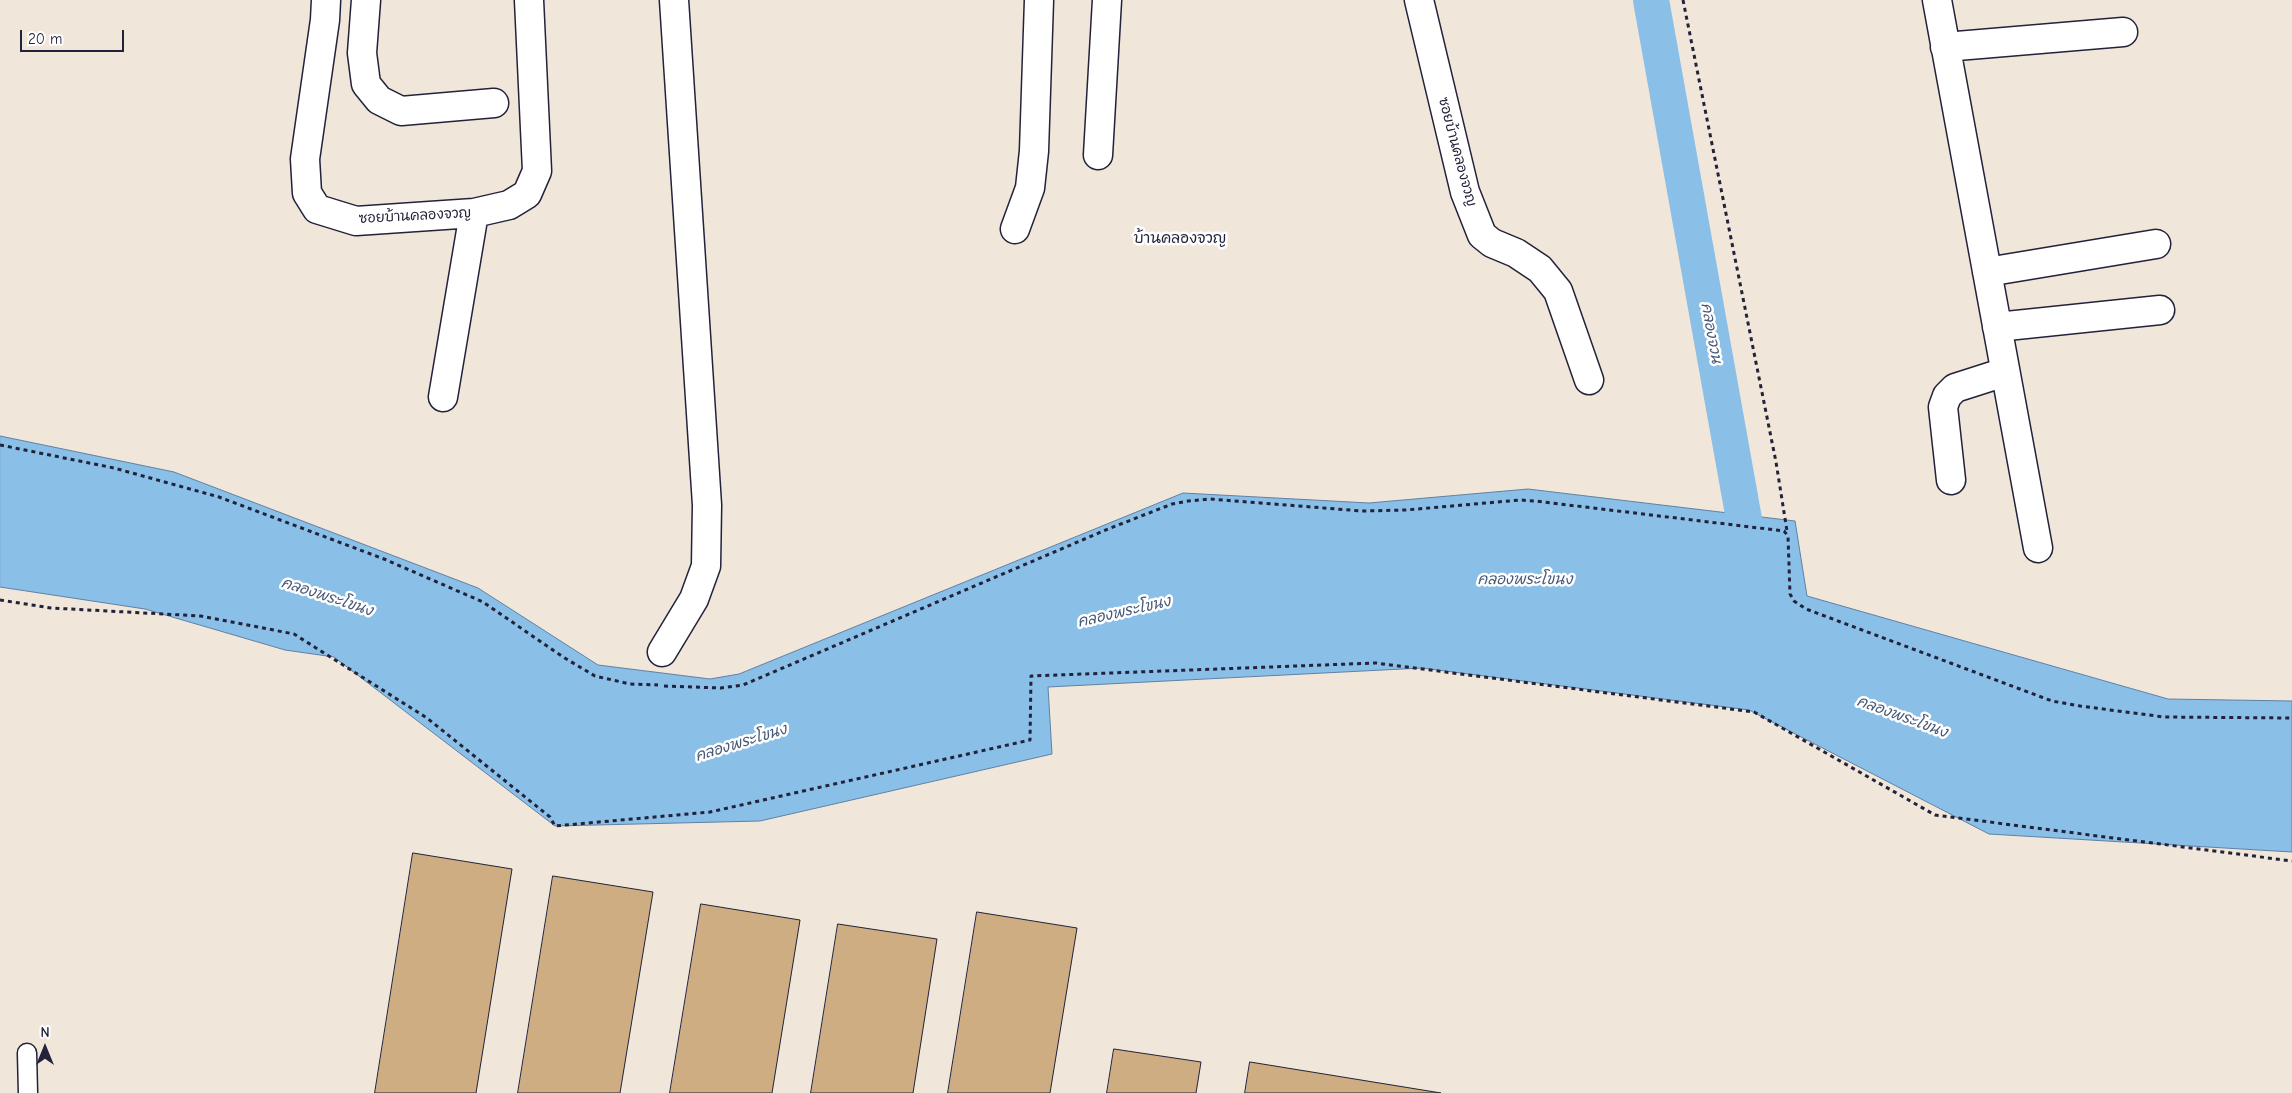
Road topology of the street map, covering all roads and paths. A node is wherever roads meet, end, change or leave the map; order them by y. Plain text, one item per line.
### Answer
1 (326, 0) edge
2 (366, 0) edge
3 (529, 0) edge
4 (674, 0) edge
5 (1039, 0) edge
6 (1106, 0) edge
7 (1420, 0) edge
8 (1683, 0) edge
9 (1937, 0) edge
10 (2123, 32) dead end
11 (1945, 47) junction
12 (494, 103) dead end
13 (1098, 155) dead end
14 (474, 213) junction
15 (1015, 229) dead end
16 (2156, 244) dead end
17 (1987, 272) junction
18 (2160, 310) dead end
19 (1997, 327) junction
20 (2004, 372) junction
21 (1589, 380) dead end
22 (443, 397) dead end
23 (0, 445) edge
24 (1951, 480) dead end
25 (1787, 532) junction
26 (2038, 548) dead end
27 (0, 600) edge
28 (662, 652) dead end
29 (2292, 718) edge
30 (2292, 861) edge
31 (27, 1053) dead end
32 (28, 1093) edge

1 - 14 street, ซอยบ้านคลองจวญ
2 - 12 street
3 - 14 street, ซอยบ้านคลองจวญ
4 - 28 street
5 - 15 street
6 - 13 street
7 - 21 street, ซอยบ้านคลองจวญ
8 - 25 path
9 - 11 street
10 - 11 street
11 - 17 street
14 - 22 street
16 - 17 street
17 - 19 street
18 - 19 street
19 - 20 street
20 - 24 street
20 - 26 street
23 - 25 path
25 - 29 path
27 - 30 path
31 - 32 lane

